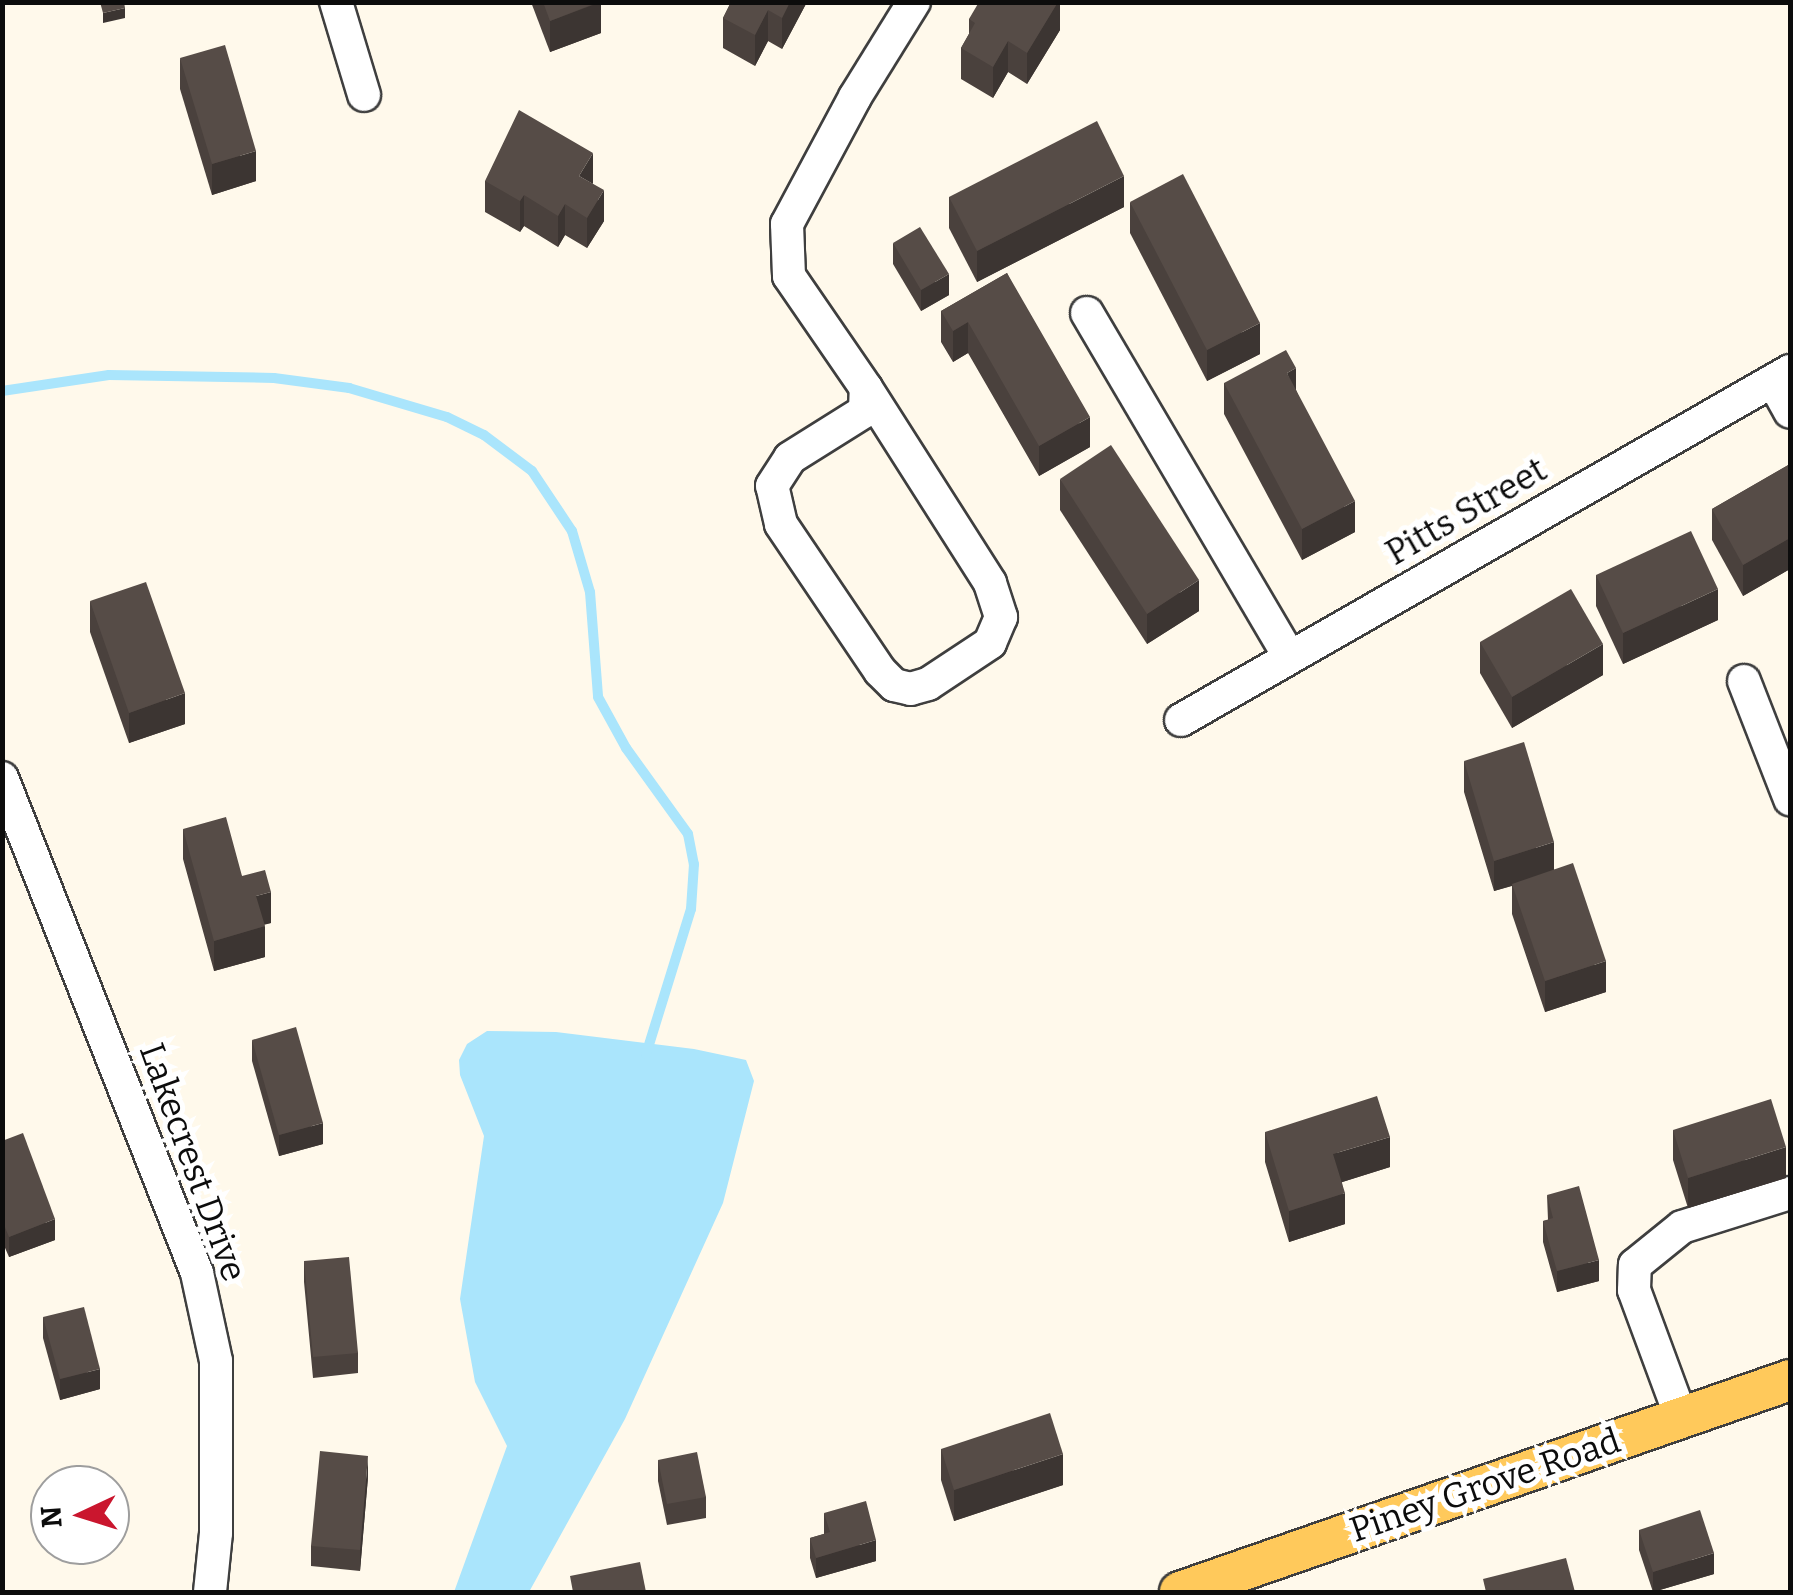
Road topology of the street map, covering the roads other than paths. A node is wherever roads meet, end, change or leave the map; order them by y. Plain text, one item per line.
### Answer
1 (336, 2) edge
2 (914, 2) edge
3 (364, 96) dead end
4 (1087, 313) dead end
5 (1782, 376) edge
6 (866, 388) junction
7 (1790, 412) edge
8 (1290, 658) junction
9 (1744, 681) dead end
10 (1181, 720) dead end
11 (2, 778) edge
12 (1790, 799) edge
13 (1790, 1193) edge
14 (1790, 1380) edge
15 (1681, 1417) junction
16 (1260, 1579) edge
17 (210, 1592) edge
18 (1180, 1592) edge

1 - 3 street
2 - 6 street
4 - 8 street
5 - 7 street
5 - 8 street, Pitts Street
6 - 6 street
8 - 10 street, Pitts Street
9 - 12 street
11 - 17 street, Lakecrest Drive
13 - 15 street
14 - 15 main road, Piney Grove Road
15 - 16 main road, Piney Grove Road
16 - 18 main road, Piney Grove Road

